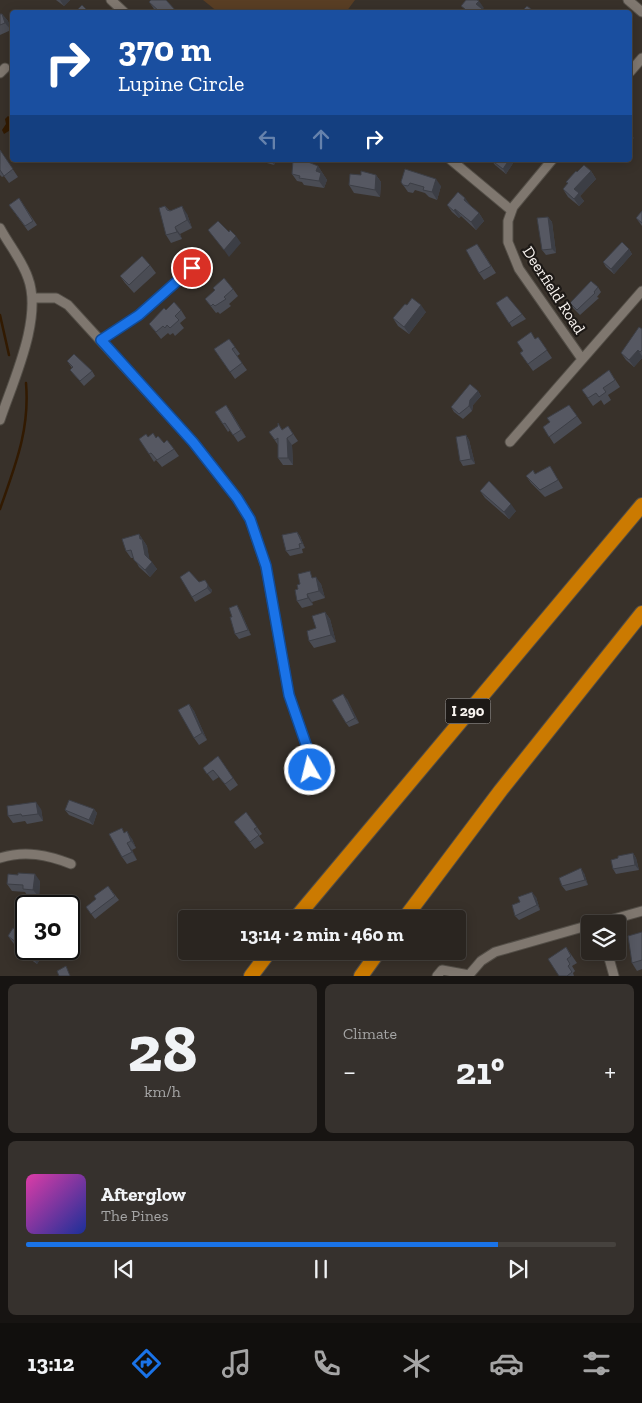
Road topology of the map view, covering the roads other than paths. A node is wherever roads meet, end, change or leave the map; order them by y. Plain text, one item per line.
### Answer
1 (111, 0) edge
2 (628, 0) edge
3 (122, 10) edge
4 (642, 12) edge
5 (642, 58) edge
6 (632, 70) edge
7 (453, 162) edge
8 (550, 162) edge
9 (511, 210) junction
10 (0, 228) edge
11 (192, 268) dead end
12 (642, 291) edge
13 (32, 298) junction
14 (101, 340) junction
15 (582, 359) junction
16 (1, 415) edge
17 (510, 442) dead end
18 (642, 505) edge
19 (642, 614) edge
20 (306, 785) dead end
21 (0, 858) edge
22 (72, 864) dead end
23 (303, 910) edge
24 (411, 910) edge
25 (642, 911) edge
26 (626, 916) edge
27 (581, 928) edge
28 (263, 960) edge
29 (373, 960) edge
30 (610, 960) edge
31 (469, 975) edge
32 (251, 976) edge
33 (361, 976) edge
34 (437, 976) edge
35 (614, 976) edge

1 - 3 street
2 - 4 street
5 - 6 street
7 - 9 street
8 - 9 street
9 - 15 street, Deerfield Road
10 - 13 street
11 - 14 street
12 - 15 street
13 - 14 street
13 - 16 street
14 - 20 street
15 - 17 street
18 - 23 highway, I 290
19 - 24 highway
21 - 22 street
25 - 26 street
27 - 31 street
28 - 32 highway
29 - 33 highway
30 - 35 street
31 - 34 street

